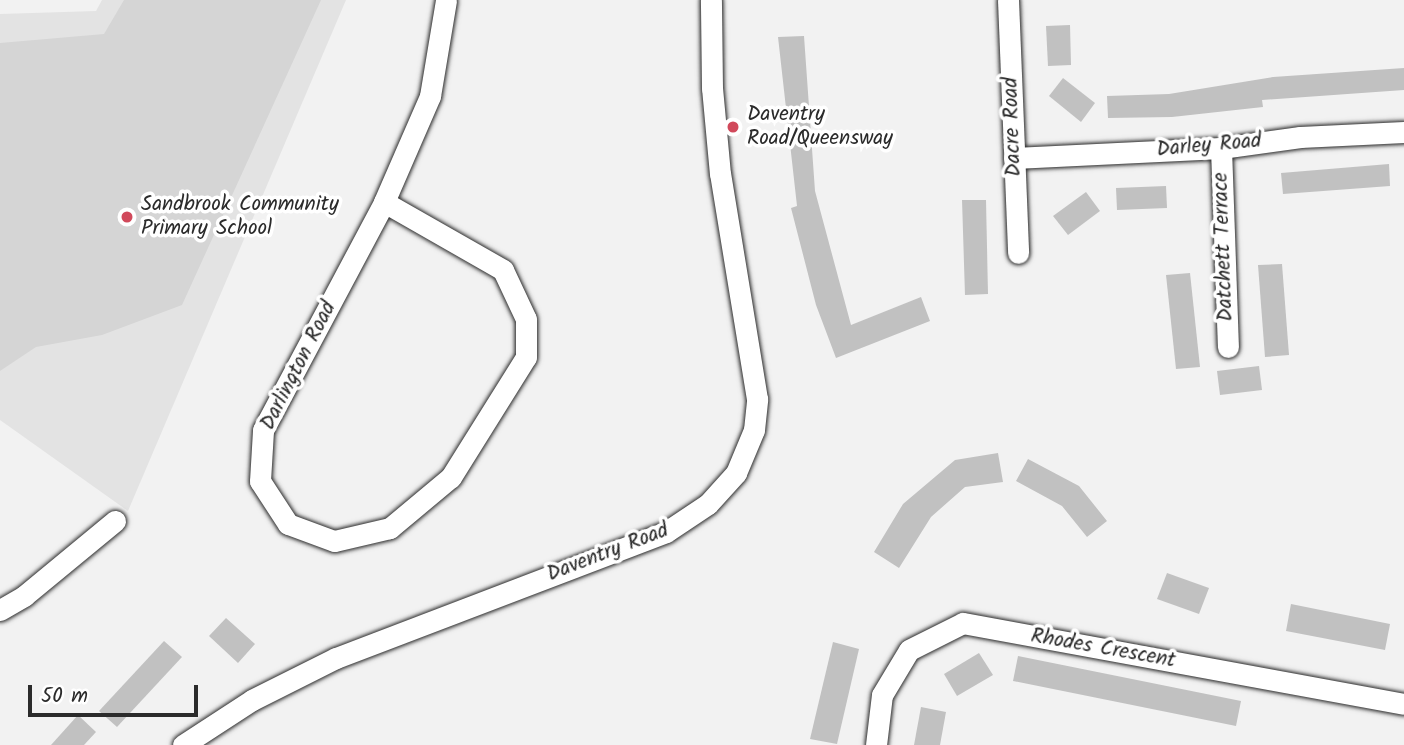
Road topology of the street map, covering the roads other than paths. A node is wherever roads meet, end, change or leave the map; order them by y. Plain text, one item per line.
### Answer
1 (446, 0) edge
2 (711, 0) edge
3 (1007, 0) edge
4 (1404, 132) edge
5 (1221, 148) junction
6 (1014, 158) junction
7 (384, 202) junction
8 (1018, 253) dead end
9 (1228, 346) dead end
10 (115, 521) dead end
11 (0, 610) edge
12 (1404, 704) edge
13 (183, 745) edge
14 (876, 745) edge

1 - 7 street, Darlington Road
2 - 13 street, Daventry Road
3 - 6 street, Dacre Road
4 - 5 street, Darley Road
5 - 6 street, Darley Road
5 - 9 street, Datchett Terrace
6 - 8 street, Dacre Road
7 - 7 street, Darlington Road
10 - 11 street
12 - 14 street, Rhodes Crescent

